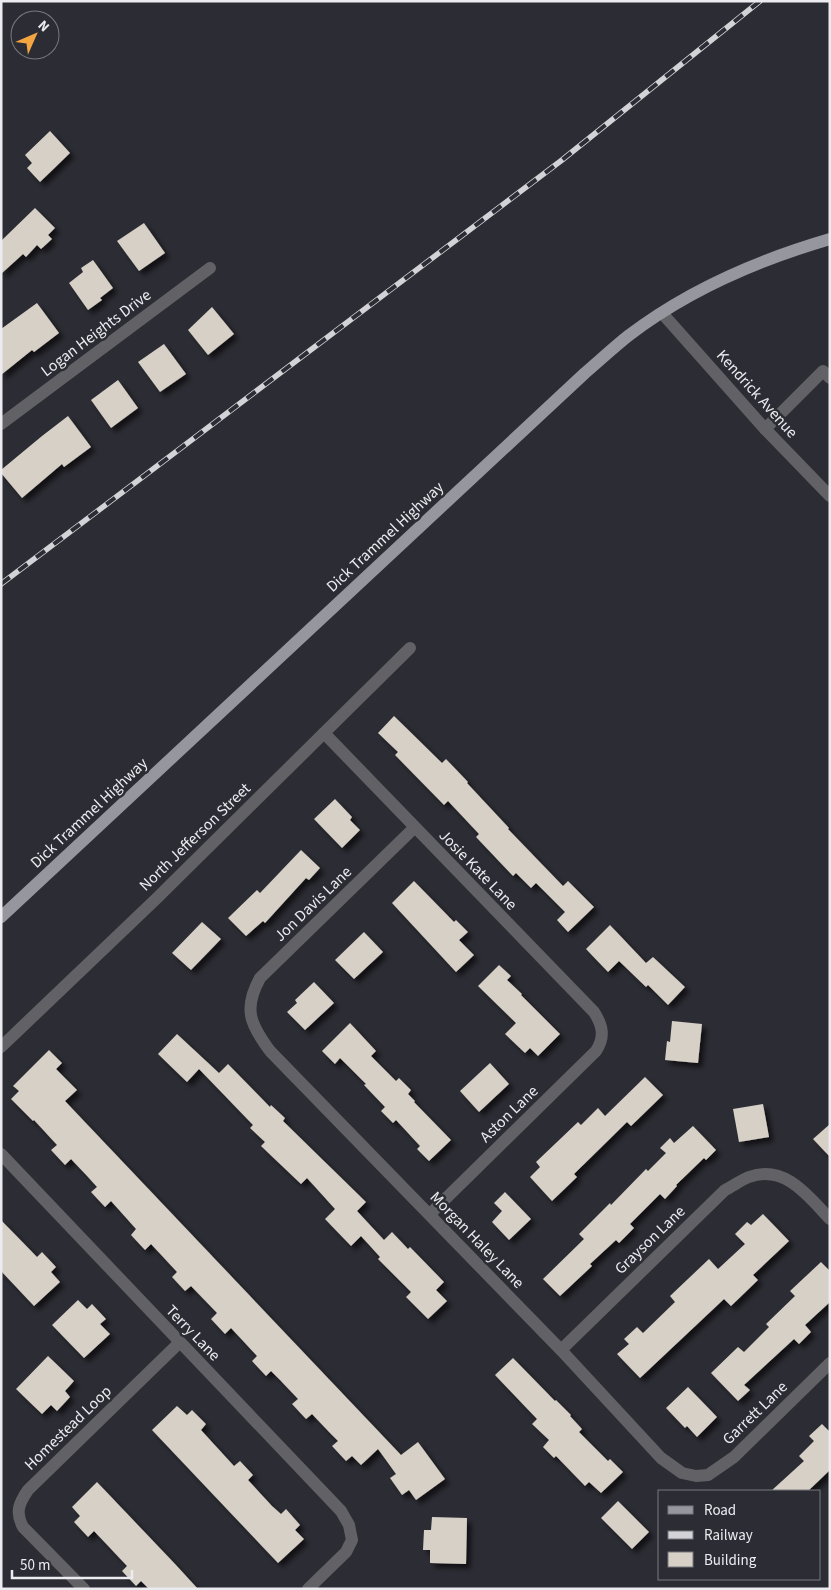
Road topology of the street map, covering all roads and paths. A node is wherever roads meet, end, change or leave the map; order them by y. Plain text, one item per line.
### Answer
1 (830, 239) edge
2 (210, 268) dead end
3 (662, 313) junction
4 (828, 371) edge
5 (1, 424) edge
6 (765, 429) junction
7 (830, 496) edge
8 (410, 648) dead end
9 (324, 733) junction
10 (414, 828) junction
11 (1, 917) edge
12 (250, 1011) joint
13 (602, 1032) joint
14 (1, 1047) edge
15 (1, 1154) edge
16 (430, 1214) junction
17 (830, 1219) edge
18 (180, 1342) junction
19 (561, 1350) junction
20 (830, 1363) edge
21 (696, 1476) joint
22 (84, 1589) edge
23 (308, 1589) edge

1 - 3 main road, Dick Trammel Highway
2 - 5 street, Logan Heights Drive
3 - 6 street, Kendrick Avenue
3 - 11 main road, Dick Trammel Highway
4 - 6 street
6 - 7 street, Kendrick Avenue
8 - 9 street, North Jefferson Street
9 - 10 street, Josie Kate Lane
9 - 14 street, North Jefferson Street
10 - 12 street, Jon Davis Lane
10 - 13 street, Josie Kate Lane
12 - 16 street, Morgan Haley Lane
13 - 16 street, Aston Lane
15 - 18 street, Terry Lane
16 - 19 street, Morgan Haley Lane
17 - 19 street, Grayson Lane
18 - 22 street, Homestead Loop
18 - 23 street, Terry Lane
19 - 21 street, Morgan Haley Lane
20 - 21 street, Garrett Lane

